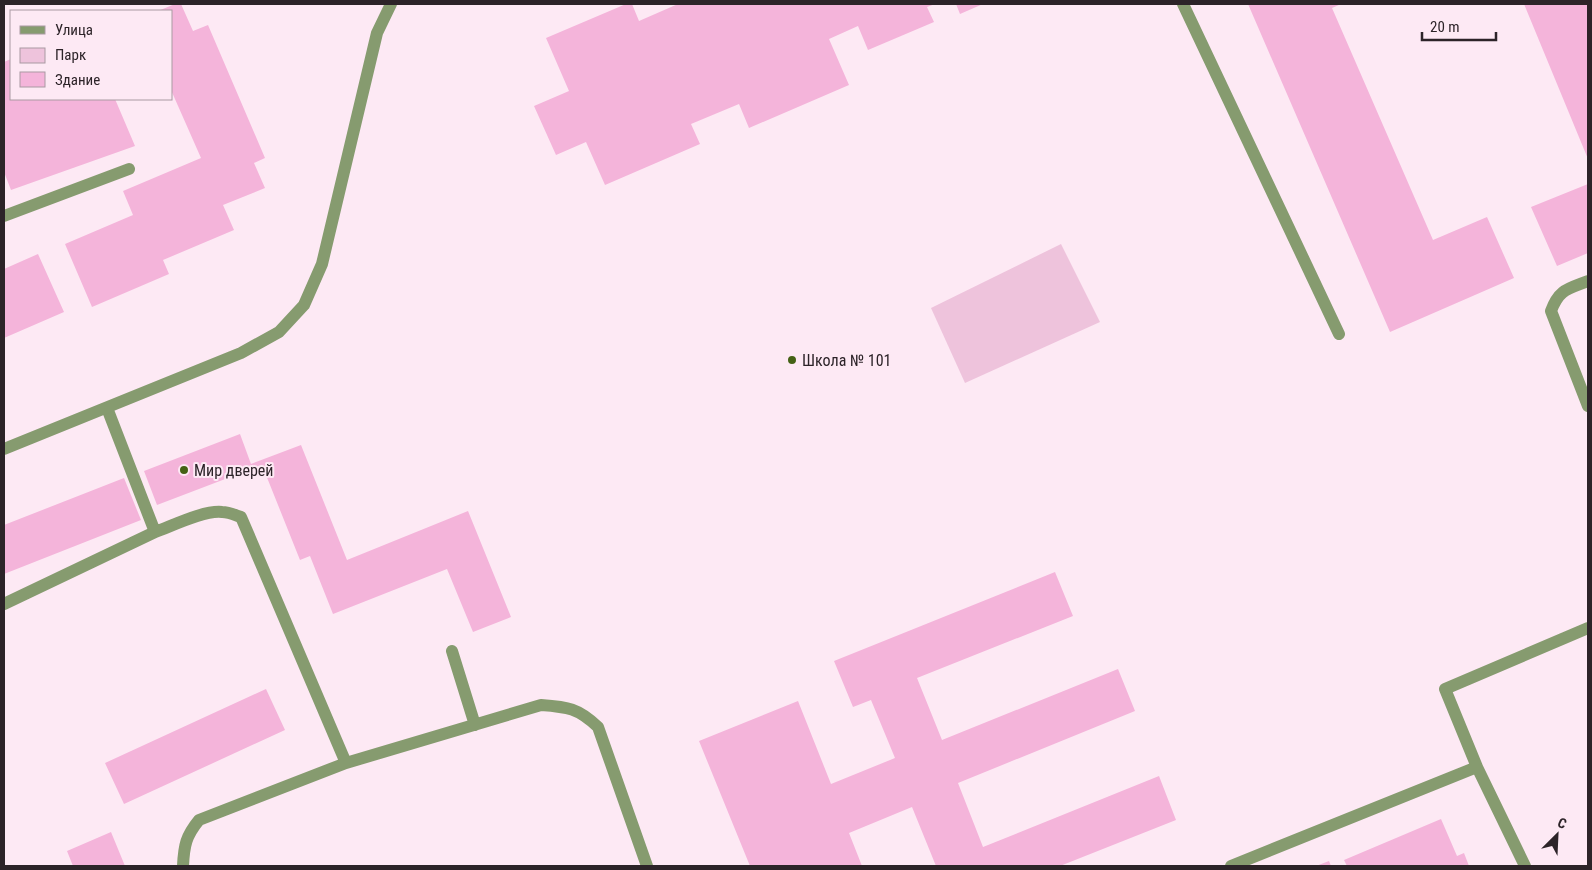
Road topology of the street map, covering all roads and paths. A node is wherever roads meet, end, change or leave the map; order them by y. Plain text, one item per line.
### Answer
1 (391, 4) edge
2 (1183, 4) edge
3 (129, 169) dead end
4 (4, 216) edge
5 (1588, 281) edge
6 (1340, 334) dead end
7 (1588, 406) edge
8 (108, 408) junction
9 (4, 449) edge
10 (155, 532) junction
11 (4, 604) edge
12 (1588, 628) edge
13 (452, 651) dead end
14 (475, 724) junction
15 (346, 763) junction
16 (1477, 767) junction
17 (183, 866) edge
18 (647, 866) edge
19 (1231, 866) edge
20 (1525, 866) edge

1 - 8 street
2 - 6 street
3 - 4 street
5 - 7 street
8 - 9 street
8 - 10 street
10 - 11 street
10 - 15 street
12 - 16 street
13 - 14 street
14 - 15 street
14 - 18 street
15 - 17 street
16 - 19 street
16 - 20 street

